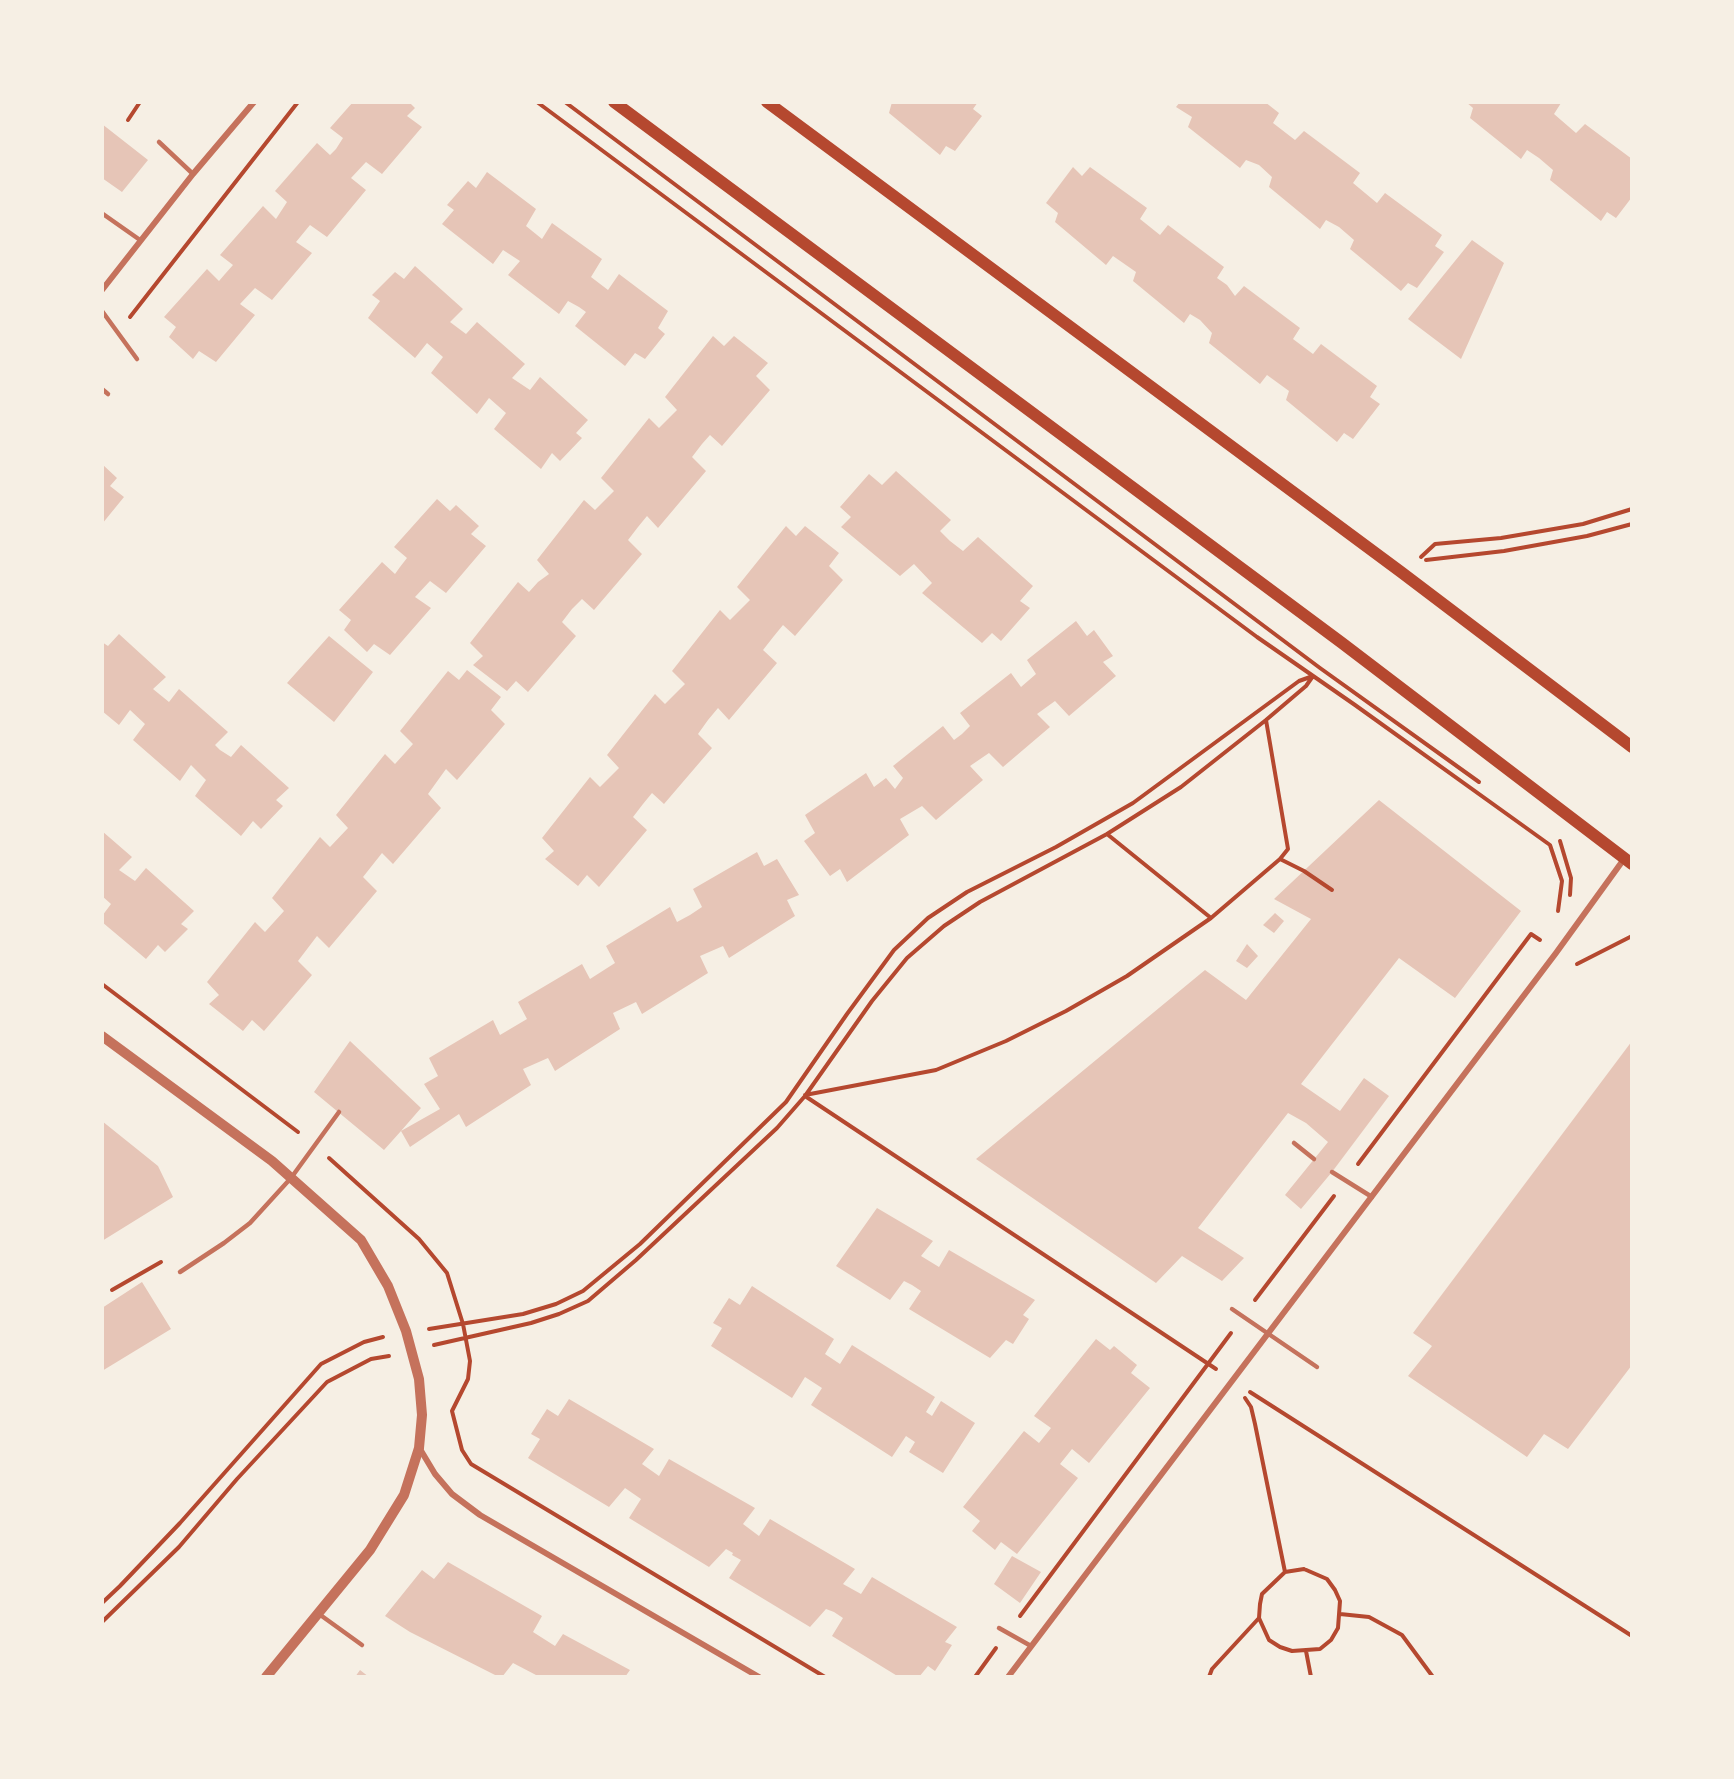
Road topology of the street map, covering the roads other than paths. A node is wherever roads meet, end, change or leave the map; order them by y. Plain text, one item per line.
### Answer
1 (254, 102) edge
2 (614, 102) edge
3 (767, 102) edge
4 (159, 142) dead end
5 (193, 174) junction
6 (104, 214) dead end
7 (140, 240) junction
8 (102, 290) edge
9 (102, 311) edge
10 (137, 359) dead end
11 (102, 389) edge
12 (108, 394) dead end
13 (1632, 747) edge
14 (1628, 861) edge
15 (102, 1036) edge
16 (339, 1113) dead end
17 (1294, 1143) dead end
18 (1314, 1159) dead end
19 (1332, 1172) dead end
20 (291, 1178) junction
21 (1372, 1197) junction
22 (180, 1272) dead end
23 (1232, 1309) dead end
24 (1268, 1333) junction
25 (1317, 1367) dead end
26 (419, 1448) junction
27 (319, 1614) junction
28 (999, 1628) dead end
29 (363, 1645) dead end
30 (1031, 1646) junction
31 (266, 1677) edge
32 (759, 1677) edge
33 (1008, 1677) edge

1 - 5 street
2 - 14 main road
3 - 13 main road
4 - 5 lane
5 - 7 street
6 - 7 lane
7 - 8 street
9 - 10 lane
11 - 12 lane
14 - 21 street
15 - 20 street
16 - 20 lane
17 - 18 lane
19 - 21 lane
20 - 22 lane
20 - 26 street
21 - 24 street
23 - 24 lane
24 - 25 lane
24 - 30 street
26 - 27 street
26 - 32 street
27 - 29 lane
27 - 31 street
28 - 30 lane
30 - 33 street

